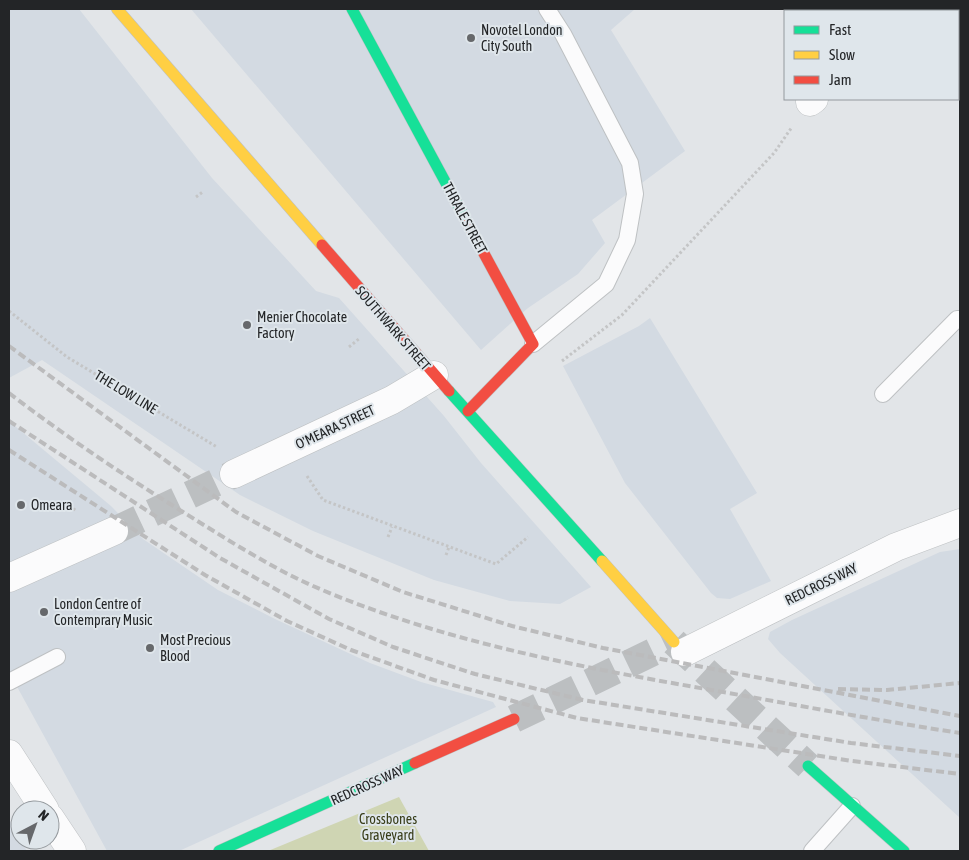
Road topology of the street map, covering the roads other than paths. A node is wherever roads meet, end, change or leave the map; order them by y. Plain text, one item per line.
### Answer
1 (117, 9) edge
2 (352, 9) edge
3 (547, 9) edge
4 (960, 320) edge
5 (533, 344) junction
6 (434, 375) junction
7 (883, 394) dead end
8 (468, 411) junction
9 (242, 470) tunnel mouth
10 (960, 523) edge
11 (114, 531) tunnel mouth
12 (9, 578) edge
13 (680, 647) joint
14 (57, 656) dead end
15 (9, 682) edge
16 (514, 719) tunnel mouth
17 (9, 754) edge
18 (808, 766) tunnel mouth
19 (38, 800) edge
20 (852, 806) junction
21 (60, 833) edge
22 (72, 851) edge
23 (219, 851) edge
24 (812, 851) edge
25 (904, 851) edge

1 - 6 main road, SOUTHWARK STREET
2 - 5 main road, THRALE STREET
3 - 5 lane
4 - 7 lane
5 - 8 main road
6 - 8 main road, SOUTHWARK STREET
6 - 9 street, O'MEARA STREET
8 - 13 main road, SOUTHWARK STREET
10 - 13 street, REDCROSS WAY
11 - 12 street
14 - 15 lane
16 - 23 main road, REDCROSS WAY
17 - 19 street
18 - 20 main road
20 - 24 lane
20 - 25 main road
21 - 22 street

